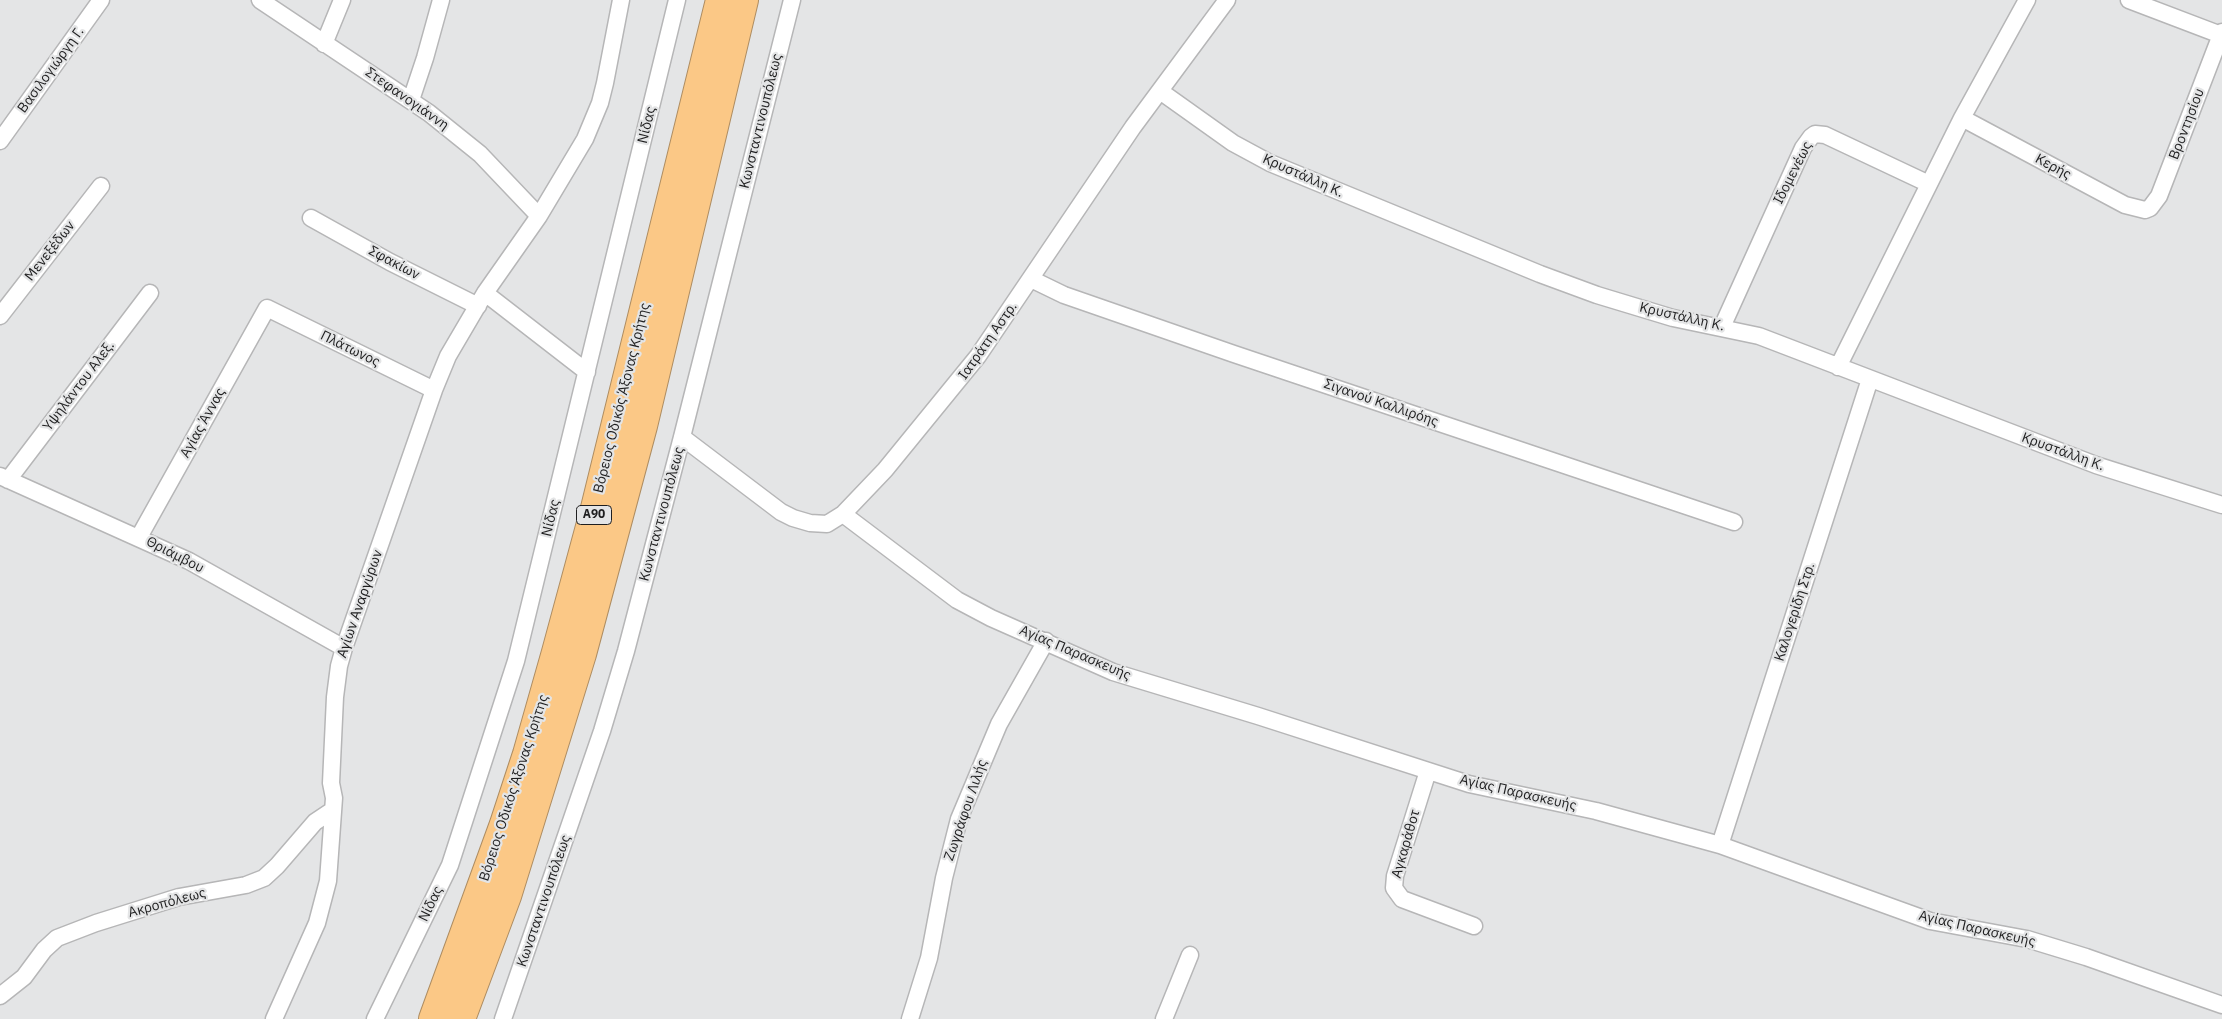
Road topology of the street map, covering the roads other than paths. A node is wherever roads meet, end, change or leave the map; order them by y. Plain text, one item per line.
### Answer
1 (101, 0) edge
2 (260, 0) edge
3 (342, 0) edge
4 (441, 0) edge
5 (621, 0) edge
6 (677, 0) edge
7 (720, 0) edge
8 (744, 0) edge
9 (792, 0) edge
10 (1227, 0) edge
11 (2028, 0) edge
12 (2129, 0) edge
13 (2221, 33) edge
14 (324, 44) junction
15 (1160, 91) junction
16 (411, 100) junction
17 (1962, 118) junction
18 (0, 140) edge
19 (1929, 184) junction
20 (101, 186) dead end
21 (2145, 210) joint
22 (540, 216) junction
23 (311, 218) dead end
24 (1031, 279) junction
25 (150, 293) dead end
26 (482, 300) junction
27 (267, 308) joint
28 (0, 316) edge
29 (1722, 327) junction
30 (1838, 367) junction
31 (587, 372) junction
32 (1870, 379) junction
33 (434, 390) junction
34 (682, 437) junction
35 (4, 478) edge
36 (2222, 505) edge
37 (843, 514) junction
38 (1734, 522) dead end
39 (139, 537) junction
40 (1046, 641) junction
41 (344, 648) junction
42 (1428, 771) junction
43 (333, 810) junction
44 (1720, 845) junction
45 (1474, 926) dead end
46 (1190, 955) dead end
47 (0, 996) edge
48 (2222, 1005) edge
49 (274, 1019) edge
50 (375, 1019) edge
51 (433, 1019) edge
52 (461, 1019) edge
53 (503, 1019) edge
54 (910, 1019) edge
55 (1164, 1019) edge

1 - 18 street, Βασιλογιώργη Γ.
2 - 14 street, Στεφανογιάννη
3 - 14 street
4 - 16 street
5 - 22 street, Αγίων Αναργύρων
6 - 31 street, Νίδας
7 - 51 highway, Βόρειος Οδικός Άξονας Κρήτης / Α90
8 - 52 highway, Βόρειος Οδικός Άξονας Κρήτης / Α90
9 - 34 street, Κωνσταντινουπόλεως
10 - 15 street, Ιατράτη Αστρ.
11 - 17 street
12 - 13 street
13 - 21 street, Βροντησίου
14 - 16 street, Στεφανογιάννη
15 - 24 street, Ιατράτη Αστρ.
15 - 29 street, Κρυστάλλη Κ.
16 - 22 street, Στεφανογιάννη
17 - 19 street
17 - 21 street, Κερής
19 - 29 street, Ιδομενέως
19 - 30 street
20 - 28 street, Μενεξέδων
22 - 26 street, Αγίων Αναργύρων
23 - 26 street, Σφακίων
24 - 37 street, Ιατράτη Αστρ.
24 - 38 street, Σιγανού Καλλιρόης
25 - 35 street, Υψηλάντου Αλεξ.
26 - 31 street, Σφακίων
26 - 33 street, Αγίων Αναργύρων
27 - 33 street, Πλάτωνος
27 - 39 street, Αγίας Άννας
29 - 30 street, Κρυστάλλη Κ.
30 - 32 street, Κρυστάλλη Κ.
31 - 50 street, Νίδας
32 - 36 street, Κρυστάλλη Κ.
32 - 44 street, Καλογερίδη Στρ.
33 - 41 street, Αγίων Αναργύρων
34 - 37 street, Ιατράτη Αστρ.
34 - 53 street, Κωνσταντινουπόλεως
35 - 39 street, Θριάμβου
37 - 40 street, Αγίας Παρασκευής
39 - 41 street, Θριάμβου
40 - 42 street, Αγίας Παρασκευής
40 - 54 street, Ζωγράφου Λιλής
41 - 43 street, Αγίων Αναργύρων
42 - 44 street, Αγίας Παρασκευής
42 - 45 street, Αγκαράθοτ
43 - 47 street, Ακροπόλεως
43 - 49 street, Αγίων Αναργύρων
44 - 48 street, Αγίας Παρασκευής
46 - 55 street

